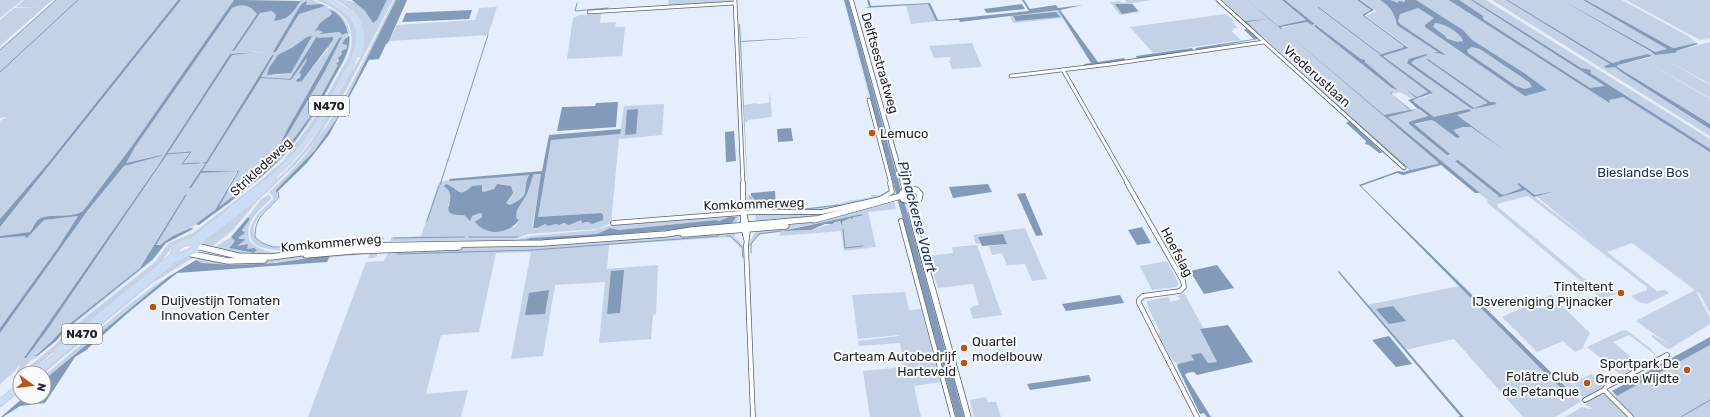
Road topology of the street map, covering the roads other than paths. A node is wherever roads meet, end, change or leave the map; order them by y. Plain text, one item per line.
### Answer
1 (327, 0) edge
2 (334, 0) edge
3 (851, 0) edge
4 (1218, 0) edge
5 (735, 1) edge
6 (589, 12) dead end
7 (1264, 42) junction
8 (1063, 70) junction
9 (1011, 76) dead end
10 (868, 100) dead end
11 (1404, 168) dead end
12 (892, 192) joint
13 (904, 197) junction
14 (744, 213) junction
15 (901, 221) dead end
16 (613, 223) dead end
17 (745, 228) junction
18 (206, 234) junction
19 (197, 244) junction
20 (472, 245) junction
21 (192, 254) junction
22 (178, 256) junction
23 (164, 265) junction
24 (1667, 355) dead end
25 (40, 365) edge
26 (45, 365) edge
27 (12, 388) edge
28 (1604, 390) junction
29 (12, 393) edge
30 (0, 398) edge
31 (1585, 400) dead end
32 (0, 403) edge
33 (753, 417) edge
34 (953, 417) edge
35 (968, 417) edge
36 (1197, 417) edge
37 (1631, 417) edge

1 - 18 main road, Strikledeweg / N470
2 - 18 main road, Strikledeweg / N470
3 - 13 street, Delftsestraatweg
4 - 7 street, Vrederustlaan
5 - 6 street
5 - 14 street
7 - 8 street
7 - 11 street, Vrederustlaan
8 - 9 street
8 - 36 street, Hoefslag
10 - 12 street, Delftsestraatweg
12 - 14 street, Komkommerweg
13 - 17 main road, Komkommerweg
13 - 35 main road, Delftsestraatweg
14 - 16 street, Komkommerweg
14 - 17 street
15 - 34 street
17 - 20 main road, Komkommerweg
17 - 33 street
18 - 19 main road, Strikledeweg / N470
18 - 23 main road, N470
19 - 20 main road, Komkommerweg
19 - 21 main road, N470
19 - 22 main road, N470
19 - 22 main road, N470
20 - 21 main road, Komkommerweg
21 - 22 main road, N470
22 - 23 main road, N470
23 - 25 main road, N470
23 - 26 main road, N470
24 - 28 street
27 - 30 main road
28 - 31 street
28 - 37 street
29 - 32 main road

